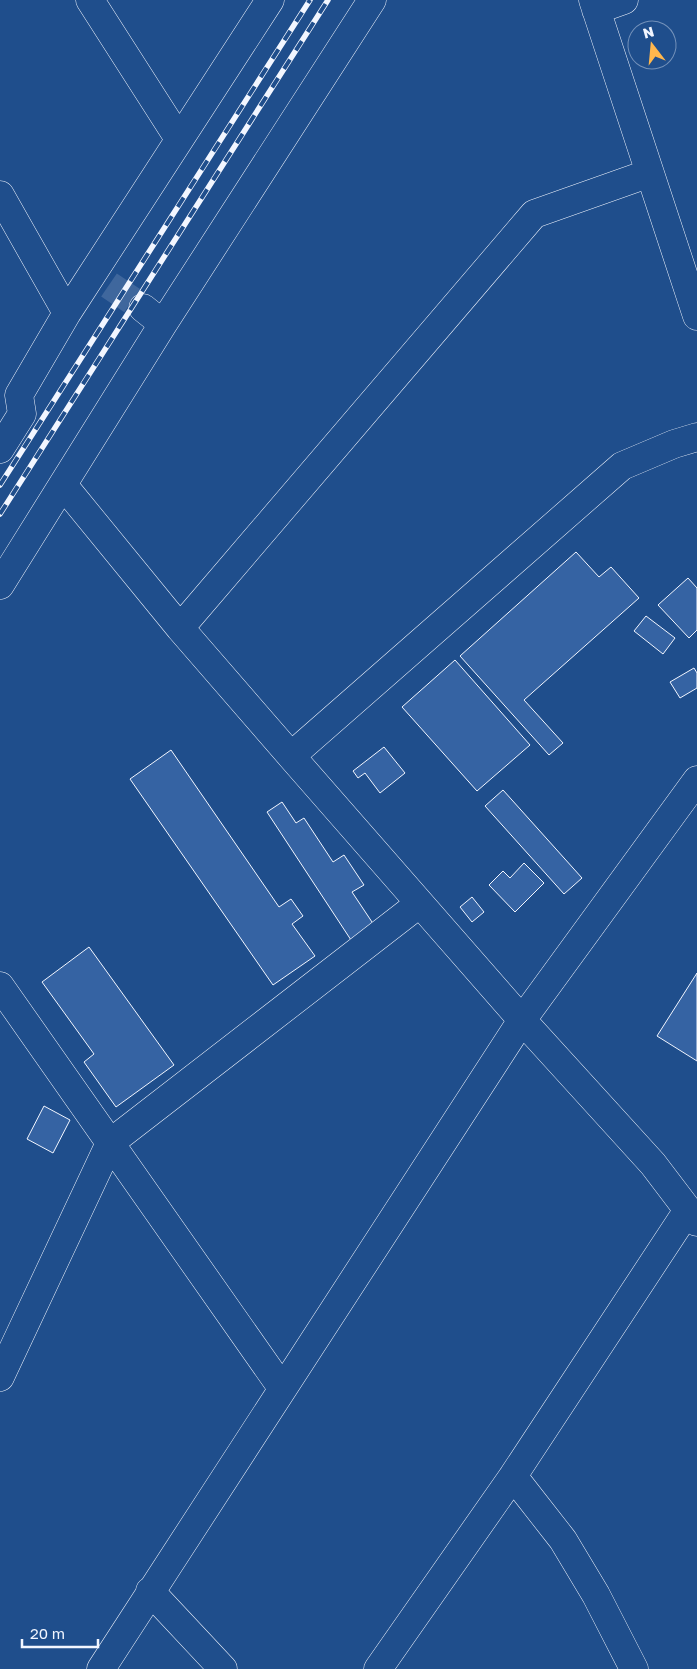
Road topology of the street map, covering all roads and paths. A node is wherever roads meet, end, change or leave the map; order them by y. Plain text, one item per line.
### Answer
1 (90, 0) edge
2 (270, 0) edge
3 (372, 0) edge
4 (624, 0) edge
5 (595, 5) edge
6 (180, 139) junction
7 (650, 173) junction
8 (0, 196) edge
9 (67, 313) junction
10 (697, 316) edge
11 (697, 437) edge
12 (0, 449) edge
13 (64, 486) junction
14 (0, 585) edge
15 (180, 628) junction
16 (291, 756) junction
17 (697, 780) edge
18 (420, 904) junction
19 (0, 986) edge
20 (522, 1020) junction
21 (110, 1143) junction
22 (693, 1216) edge
23 (0, 1377) edge
24 (282, 1388) junction
25 (513, 1476) junction
26 (150, 1591) junction
27 (101, 1669) edge
28 (223, 1669) edge
29 (378, 1669) edge
30 (634, 1669) edge

1 - 6 street
2 - 6 street
3 - 13 street
4 - 5 street
5 - 7 street
6 - 9 street
7 - 10 street
7 - 15 street
8 - 9 street
9 - 12 street
11 - 16 street
13 - 14 street
13 - 15 street
15 - 16 street
16 - 18 street
17 - 20 street
18 - 20 street
18 - 21 street
19 - 21 street
20 - 22 street
20 - 24 street
21 - 23 street
21 - 24 street
22 - 25 street
24 - 26 street
25 - 29 street
25 - 30 street
26 - 27 street
26 - 28 street

